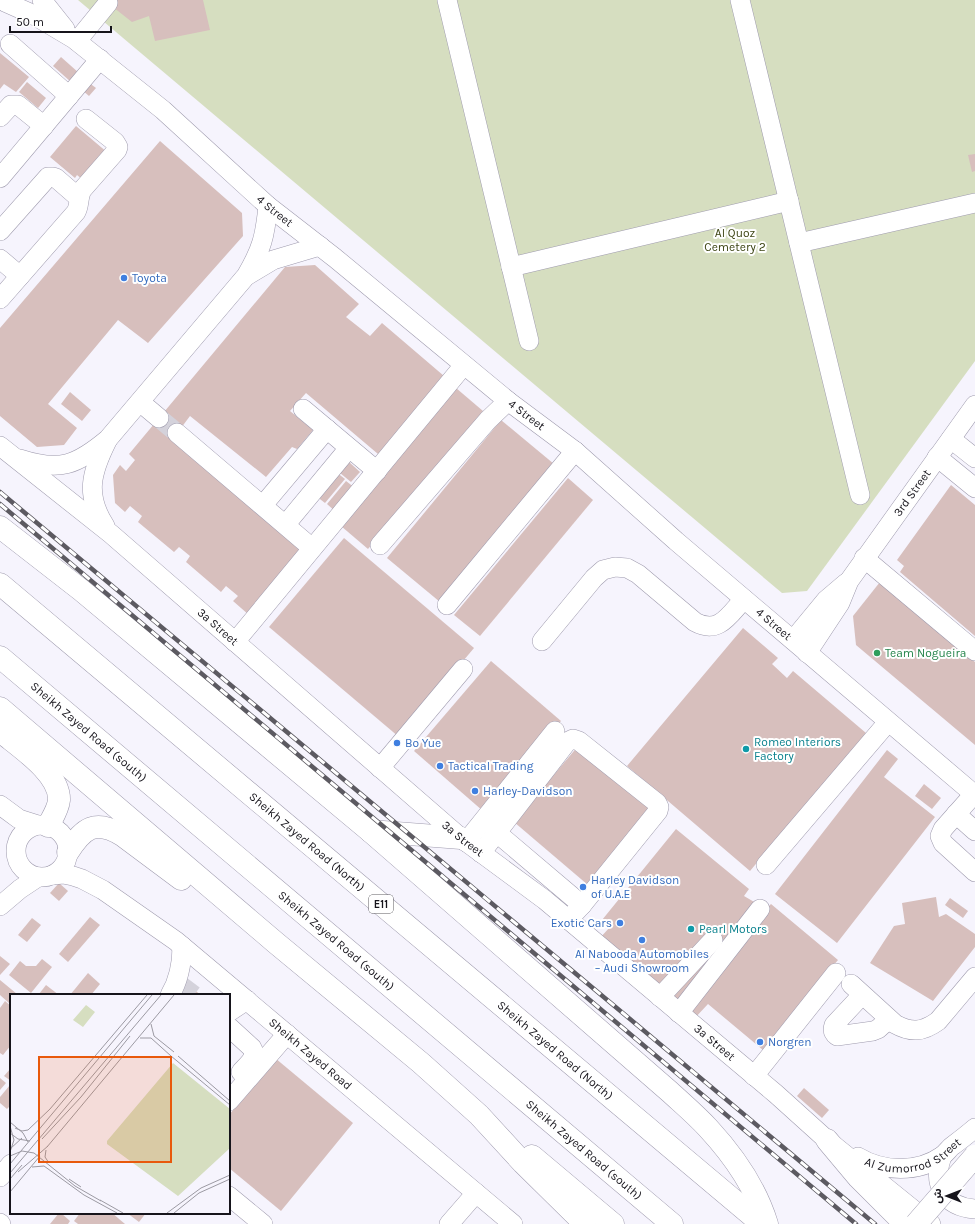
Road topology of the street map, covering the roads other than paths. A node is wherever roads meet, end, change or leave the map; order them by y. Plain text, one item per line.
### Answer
1 (42, 0) edge
2 (447, 0) edge
3 (740, 0) edge
4 (4, 2) edge
5 (108, 3) dead end
6 (75, 40) junction
7 (10, 44) dead end
8 (100, 59) junction
9 (69, 96) junction
10 (0, 118) edge
11 (86, 119) dead end
12 (44, 126) junction
13 (0, 178) edge
14 (79, 198) junction
15 (789, 201) junction
16 (975, 203) edge
17 (268, 206) junction
18 (0, 231) edge
19 (799, 243) junction
20 (320, 246) junction
21 (0, 259) edge
22 (511, 267) junction
23 (20, 276) junction
24 (246, 276) junction
25 (0, 298) edge
26 (529, 341) dead end
27 (464, 365) junction
28 (508, 401) junction
29 (140, 402) junction
30 (975, 405) edge
31 (303, 409) dead end
32 (159, 418) tunnel mouth
33 (327, 428) junction
34 (178, 433) tunnel mouth
35 (108, 439) junction
36 (951, 439) junction
37 (349, 448) junction
38 (6, 451) edge
39 (575, 451) junction
40 (938, 457) junction
41 (975, 458) edge
42 (377, 471) junction
43 (975, 488) edge
44 (860, 495) dead end
45 (263, 505) junction
46 (286, 524) junction
47 (0, 527) edge
48 (110, 534) junction
49 (380, 545) dead end
50 (312, 548) junction
51 (864, 558) junction
52 (849, 581) junction
53 (0, 584) edge
54 (744, 599) junction
55 (447, 604) dead end
56 (793, 640) junction
57 (542, 641) dead end
58 (234, 642) junction
59 (975, 651) edge
60 (807, 653) junction
61 (0, 657) edge
62 (463, 669) dead end
63 (0, 708) edge
64 (888, 722) junction
65 (0, 731) edge
66 (555, 731) dead end
67 (380, 768) junction
68 (974, 795) edge
69 (0, 804) edge
70 (0, 810) edge
71 (956, 814) junction
72 (43, 826) junction
73 (370, 831) junction
74 (975, 831) edge
75 (497, 833) junction
76 (463, 840) junction
77 (18, 842) junction
78 (481, 853) junction
79 (68, 854) junction
80 (18, 862) junction
81 (766, 865) dead end
82 (975, 872) edge
83 (46, 876) junction
84 (103, 890) junction
85 (582, 905) junction
86 (0, 906) edge
87 (760, 909) dead end
88 (568, 920) junction
89 (713, 940) dead end
90 (276, 943) junction
91 (182, 946) junction
92 (836, 973) dead end
93 (975, 977) edge
94 (176, 988) edge
95 (660, 997) junction
96 (247, 1000) junction
97 (230, 1011) edge
98 (679, 1013) junction
99 (889, 1019) junction
100 (230, 1028) edge
101 (287, 1034) junction
102 (754, 1076) junction
103 (230, 1087) edge
104 (230, 1100) edge
105 (479, 1116) junction
106 (975, 1128) edge
107 (827, 1140) junction
108 (942, 1156) junction
109 (975, 1156) edge
110 (10, 1165) edge
111 (0, 1177) edge
112 (476, 1193) junction
113 (230, 1197) edge
114 (975, 1210) edge
115 (263, 1224) edge
116 (449, 1224) edge
117 (513, 1224) edge
118 (585, 1224) edge
119 (613, 1224) edge
120 (672, 1224) edge
121 (762, 1224) edge
122 (766, 1224) edge
123 (905, 1224) edge
124 (916, 1224) edge
125 (931, 1224) edge

1 - 6 street, 4 Street
2 - 22 street
3 - 15 street
4 - 6 street, 4 Street
5 - 6 street
6 - 8 street, 4 Street
7 - 9 street
8 - 9 street
8 - 17 street, 4 Street
9 - 12 street
10 - 12 street
11 - 14 street
12 - 13 street
14 - 18 street
14 - 23 street
15 - 19 street
15 - 22 street
16 - 19 street
17 - 20 street, 4 Street
17 - 24 street
19 - 44 street
20 - 24 street
20 - 27 street, 4 Street
21 - 23 street
22 - 26 street
23 - 25 street
24 - 29 street
27 - 28 street, 4 Street
27 - 42 street
28 - 39 street, 4 Street
28 - 49 street
29 - 32 street
29 - 35 street
30 - 36 street, 3rd Street
31 - 33 street
33 - 37 street
33 - 45 street
34 - 45 street
35 - 38 street
35 - 48 street
36 - 40 street, 3rd Street
36 - 41 street
37 - 42 street
37 - 46 street
38 - 48 street, 3a Street
39 - 54 street, 4 Street
39 - 55 street
40 - 43 street
40 - 51 street, 3rd Street
42 - 50 street
45 - 46 street
46 - 50 street
47 - 73 highway
48 - 58 street, 3a Street
50 - 58 street
51 - 52 street, 3rd Street
51 - 59 street
52 - 56 street
52 - 60 street
53 - 121 highway, Sheikh Zayed Road (North) / E11
54 - 56 street, 4 Street
54 - 57 street
56 - 60 street, 4 Street
58 - 67 street, 3a Street
60 - 64 street, 4 Street
61 - 120 highway, Sheikh Zayed Road (south)
62 - 67 street
63 - 90 highway
64 - 68 street, 4 Street
64 - 81 street
65 - 72 highway
66 - 76 street
67 - 76 street, 3a Street
68 - 71 street
69 - 72 street
70 - 77 street
71 - 74 street
71 - 82 street
72 - 77 street
72 - 79 street
73 - 76 highway
73 - 122 highway
75 - 78 street
75 - 85 street
75 - 85 street
76 - 78 street, 3a Street
77 - 80 street
78 - 88 street, 3a Street
79 - 83 street
79 - 84 street, Sheikh Zayed Road
79 - 90 highway
80 - 83 street
80 - 86 street
83 - 84 street, Sheikh Zayed Road
83 - 86 street
84 - 91 street, Sheikh Zayed Road
85 - 88 street
87 - 98 street
88 - 95 street, 3a Street
89 - 95 street
90 - 105 highway
91 - 94 street
91 - 96 street, Sheikh Zayed Road
92 - 102 street
93 - 99 street
95 - 98 street, 3a Street
96 - 97 street
96 - 101 street, Sheikh Zayed Road
98 - 102 street, 3a Street
99 - 99 street
100 - 103 street
101 - 104 street
101 - 112 street, Sheikh Zayed Road
102 - 107 street, 3a Street
105 - 118 highway
105 - 119 highway
106 - 108 street, Al Zumorrod Street
107 - 108 street, Al Zumorrod Street
107 - 123 highway
107 - 125 street, 3a Street
108 - 114 street
109 - 124 highway, bridge
110 - 111 street
112 - 116 street
112 - 117 street, Sheikh Zayed Road
113 - 115 street

